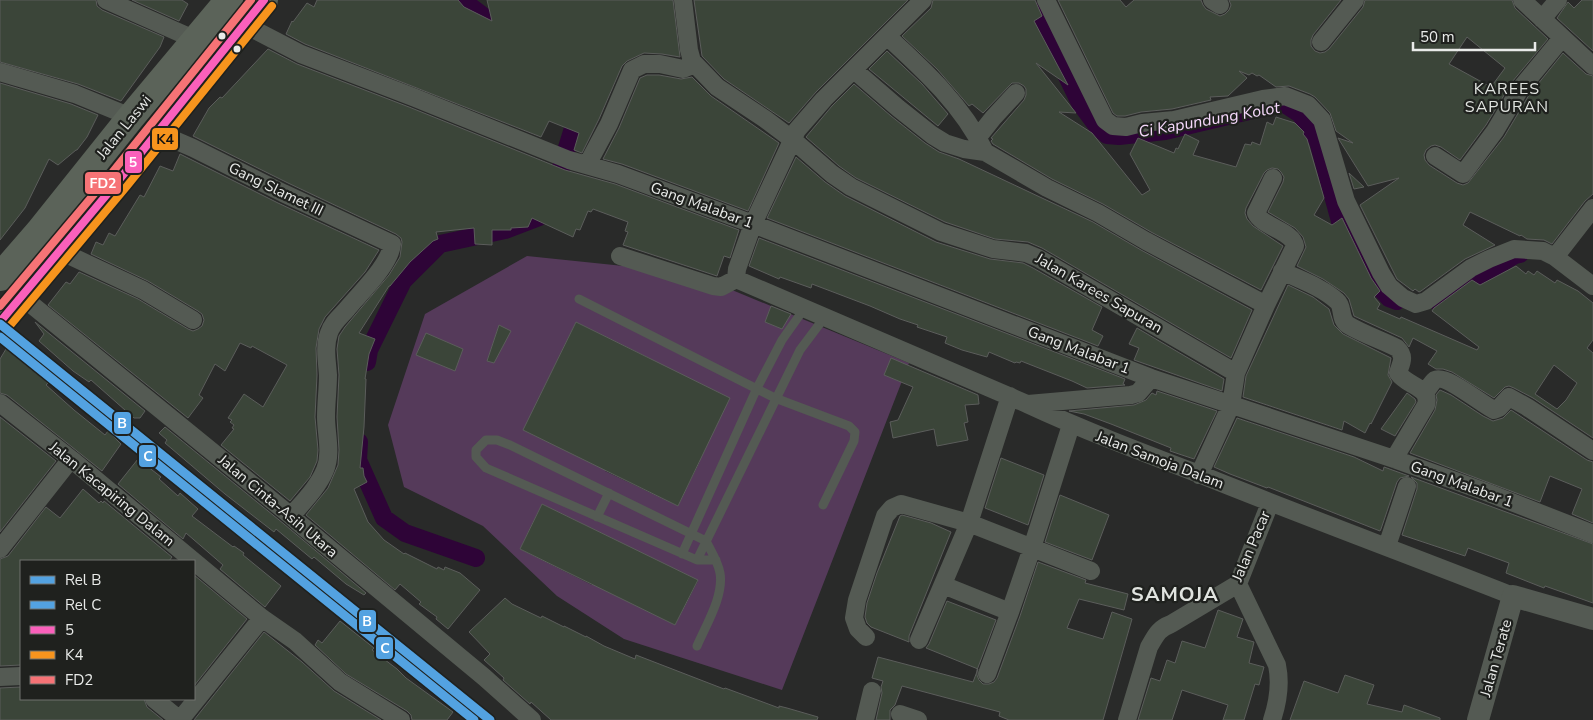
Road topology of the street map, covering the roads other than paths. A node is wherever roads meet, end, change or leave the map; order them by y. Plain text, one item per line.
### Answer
1 (106, 0) edge
2 (229, 0) edge
3 (264, 0) edge
4 (683, 0) edge
5 (923, 0) edge
6 (1046, 0) edge
7 (1355, 0) edge
8 (1522, 0) edge
9 (1558, 0) edge
10 (1542, 19) junction
11 (244, 24) junction
12 (888, 36) junction
13 (1562, 38) junction
14 (196, 40) junction
15 (1321, 42) dead end
16 (695, 64) junction
17 (1593, 66) edge
18 (854, 70) junction
19 (0, 72) edge
20 (1016, 93) dead end
21 (131, 117) junction
22 (156, 132) junction
23 (793, 140) junction
24 (982, 145) junction
25 (1436, 156) dead end
26 (587, 165) junction
27 (1273, 178) dead end
28 (1593, 208) edge
29 (753, 224) junction
30 (60, 251) junction
31 (620, 256) dead end
32 (1555, 257) junction
33 (1282, 271) junction
34 (0, 277) edge
35 (736, 279) junction
36 (1593, 286) edge
37 (22, 296) junction
38 (580, 299) dead end
39 (1266, 305) junction
40 (804, 309) junction
41 (824, 318) junction
42 (193, 320) dead end
43 (0, 322) edge
44 (1236, 373) junction
45 (1151, 378) junction
46 (757, 388) junction
47 (1426, 393) junction
48 (1010, 396) junction
49 (775, 398) junction
50 (0, 403) edge
51 (1027, 404) junction
52 (1231, 405) junction
53 (1071, 424) junction
54 (1593, 451) edge
55 (71, 459) junction
56 (1394, 459) junction
57 (1199, 475) junction
58 (1407, 486) dead end
59 (609, 493) junction
60 (1270, 503) junction
61 (823, 505) dead end
62 (291, 516) junction
63 (597, 517) junction
64 (969, 523) junction
65 (691, 532) junction
66 (1593, 534) edge
67 (706, 541) junction
68 (1387, 546) junction
69 (1032, 548) junction
70 (0, 549) edge
71 (682, 554) junction
72 (192, 560) edge
73 (697, 560) junction
74 (716, 560) junction
75 (195, 562) edge
76 (1091, 570) dead end
77 (1238, 584) junction
78 (943, 585) junction
79 (1513, 596) junction
80 (1010, 612) junction
81 (262, 618) junction
82 (1593, 619) edge
83 (866, 636) dead end
84 (919, 640) dead end
85 (697, 646) dead end
86 (987, 674) dead end
87 (20, 676) edge
88 (0, 677) edge
89 (872, 691) dead end
90 (155, 700) edge
91 (900, 714) dead end
92 (180, 720) edge
93 (401, 720) edge
94 (532, 720) edge
95 (865, 720) edge
96 (918, 720) edge
97 (1126, 720) edge
98 (1272, 720) edge
99 (1478, 720) edge

1 - 14 street
2 - 14 main road, Jalan Laswi
3 - 11 main road, Jalan Laswi
4 - 16 street, Jalan Karees Sapuran
5 - 12 street
6 - 32 street
7 - 15 street
8 - 10 street
9 - 10 street
10 - 13 street
11 - 22 main road, Jalan Laswi
11 - 26 street, Gang Malabar 1
12 - 18 street
12 - 24 street
13 - 17 street
13 - 25 street
14 - 21 main road, Jalan Laswi
16 - 23 street, Jalan Karees Sapuran
16 - 26 street
18 - 23 street
18 - 24 street
19 - 21 street
20 - 24 street
21 - 34 main road, Jalan Laswi
22 - 30 main road, Jalan Laswi
22 - 62 street, Gang Slamet III
23 - 29 street
23 - 44 street, Jalan Karees Sapuran
24 - 39 street
26 - 29 street, Gang Malabar 1
27 - 33 street
28 - 32 street
29 - 35 street
29 - 45 street, Gang Malabar 1
30 - 37 main road, Jalan Laswi
30 - 42 street
31 - 35 street
32 - 36 street
33 - 39 street
33 - 47 street
35 - 40 street, Jalan Samoja Dalam
37 - 43 main road, Jalan Laswi
37 - 62 street, Jalan Cinta-Asih Utara
38 - 46 lane
39 - 44 street
40 - 41 street, Jalan Samoja Dalam
40 - 46 lane
41 - 48 street, Jalan Samoja Dalam
41 - 49 lane
44 - 52 street
45 - 51 street
45 - 52 street, Gang Malabar 1
46 - 49 lane
46 - 65 lane
47 - 54 street
47 - 56 street
48 - 51 street, Jalan Samoja Dalam
48 - 64 street
49 - 61 lane
49 - 67 lane
50 - 55 street, Jalan Kacapiring Dalam
51 - 53 street, Jalan Samoja Dalam
52 - 56 street, Gang Malabar 1
52 - 57 street
53 - 57 street, Jalan Samoja Dalam
53 - 69 street
55 - 70 street
55 - 72 street, Jalan Kacapiring Dalam
56 - 66 street, Gang Malabar 1
57 - 60 street, Jalan Samoja Dalam
58 - 68 street
59 - 63 lane
59 - 63 lane
59 - 65 lane
60 - 68 street, Jalan Samoja Dalam
60 - 77 street, Jalan Pacar
62 - 94 street, Jalan Cinta-Asih Utara
63 - 71 lane
64 - 69 street
64 - 78 street
64 - 83 street
65 - 67 lane
65 - 71 lane
67 - 73 lane
67 - 74 lane
68 - 79 street, Jalan Samoja Dalam
69 - 76 street
69 - 80 street
71 - 73 lane
73 - 74 lane
74 - 85 lane
75 - 81 street, Jalan Kacapiring Dalam
77 - 97 street, Jalan Pacar
77 - 98 street
78 - 80 street
78 - 84 street
79 - 82 street, Jalan Samoja Dalam
79 - 99 street, Jalan Terate
80 - 86 street
81 - 92 street
81 - 93 street, Jalan Kacapiring Dalam
87 - 88 street
89 - 95 street
90 - 92 street
91 - 96 street

